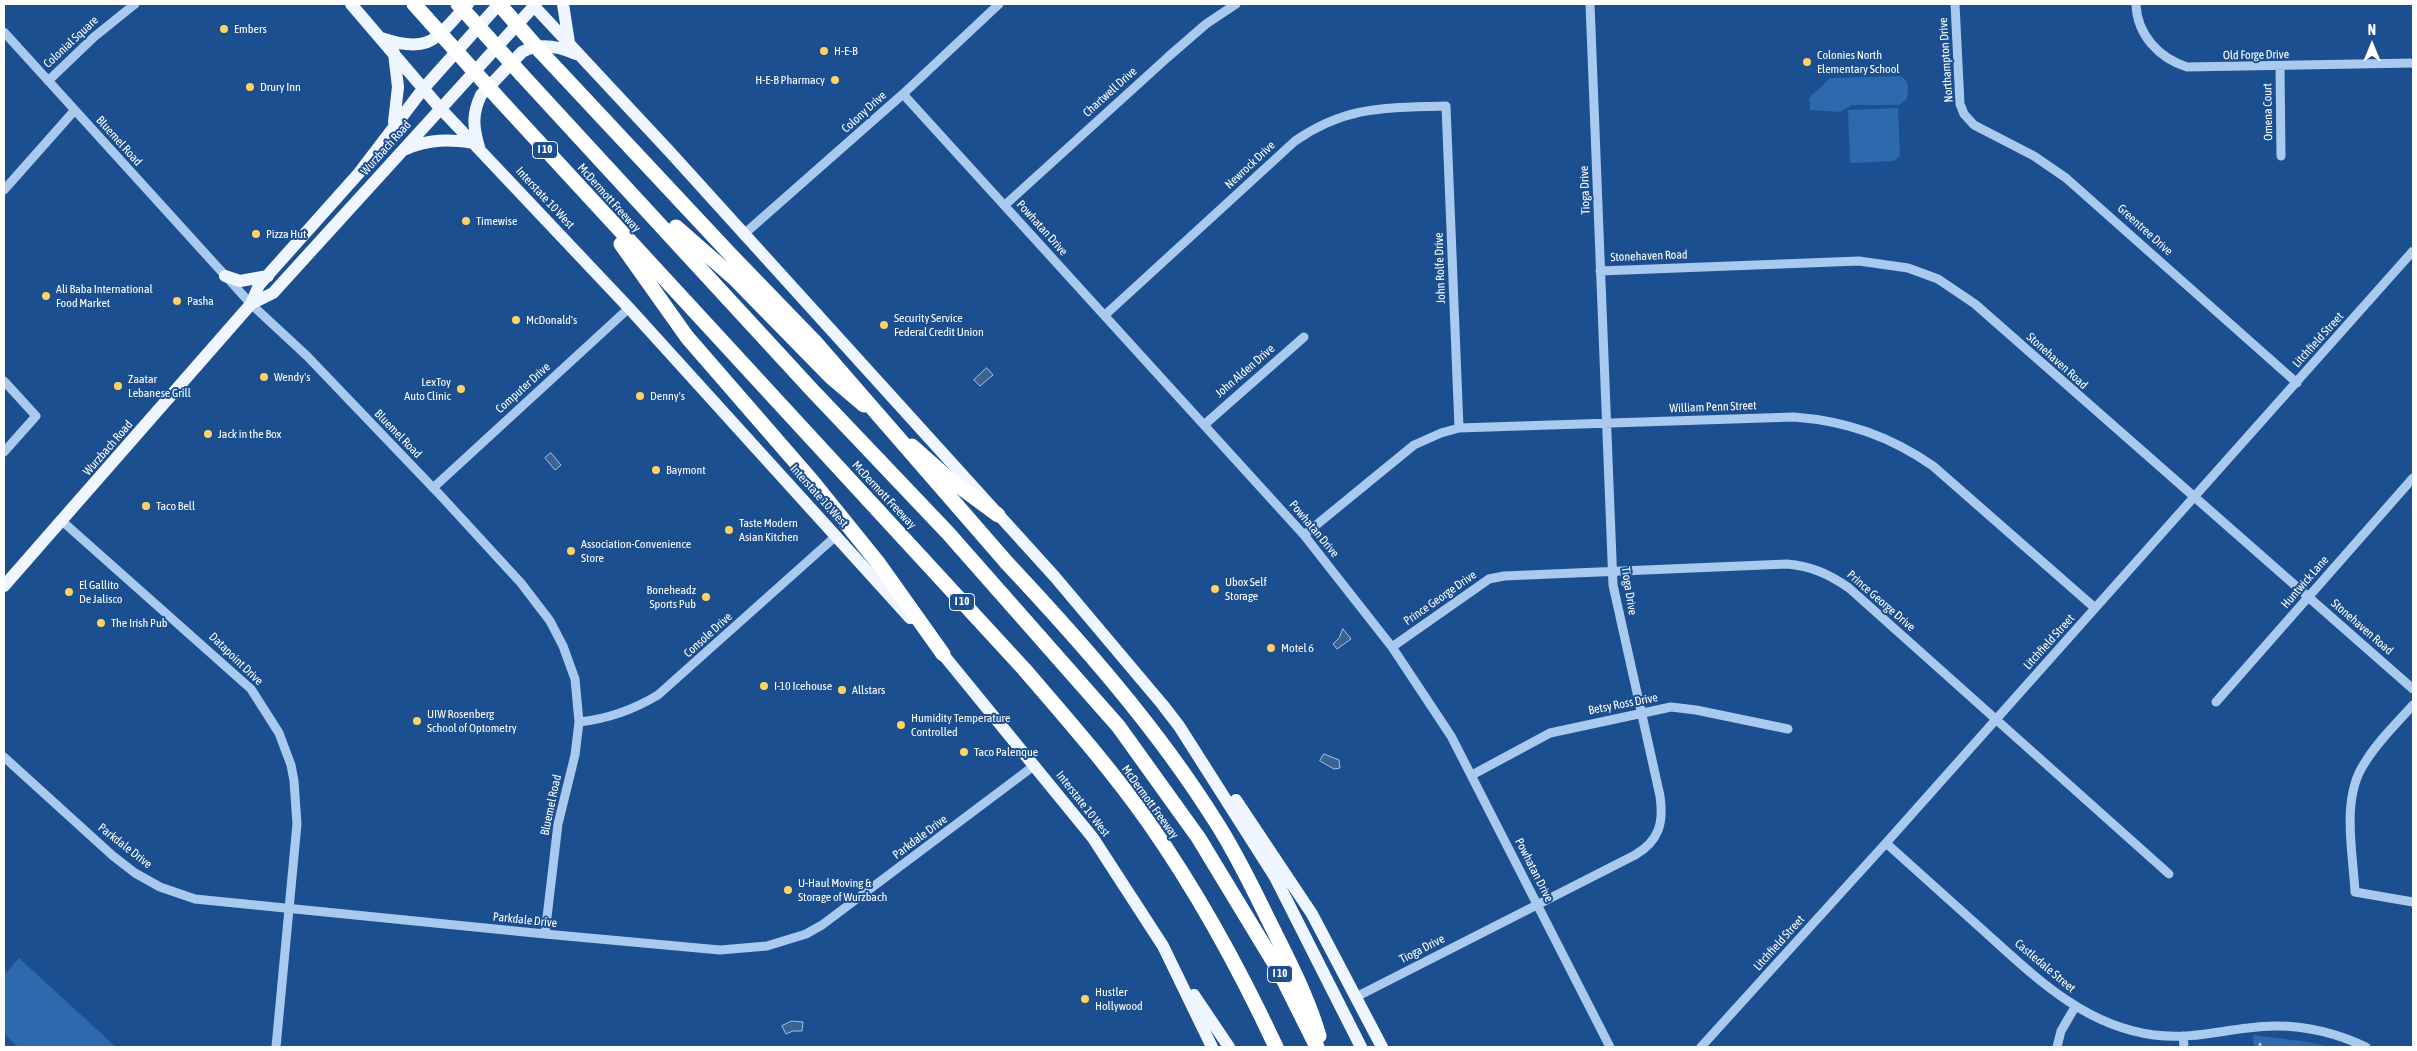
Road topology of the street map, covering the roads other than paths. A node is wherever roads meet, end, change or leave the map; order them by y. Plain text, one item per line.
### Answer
1 (135, 4) edge
2 (351, 4) edge
3 (414, 4) edge
4 (458, 4) edge
5 (468, 4) edge
6 (499, 4) edge
7 (534, 4) edge
8 (563, 4) edge
9 (999, 4) edge
10 (1236, 4) edge
11 (1590, 4) edge
12 (1955, 4) edge
13 (2136, 4) edge
14 (4, 32) edge
15 (381, 38) junction
16 (569, 43) junction
17 (394, 53) junction
18 (581, 56) junction
19 (2413, 63) edge
20 (2280, 67) junction
21 (48, 81) junction
22 (423, 89) junction
23 (903, 94) junction
24 (1446, 106) joint
25 (440, 108) junction
26 (74, 111) junction
27 (1964, 114) joint
28 (393, 128) junction
29 (476, 145) junction
30 (404, 150) junction
31 (2281, 156) dead end
32 (616, 175) junction
33 (4, 190) edge
34 (591, 200) junction
35 (1005, 205) junction
36 (743, 235) junction
37 (2413, 251) edge
38 (1600, 271) junction
39 (225, 276) junction
40 (268, 276) junction
41 (251, 304) junction
42 (630, 308) junction
43 (1105, 315) junction
44 (1304, 337) dead end
45 (4, 381) edge
46 (2297, 383) junction
47 (1607, 424) junction
48 (1204, 425) junction
49 (1459, 428) junction
50 (4, 452) edge
51 (2413, 478) edge
52 (432, 488) junction
53 (2193, 498) junction
54 (998, 515) junction
55 (62, 521) junction
56 (1304, 535) junction
57 (836, 536) junction
58 (1612, 571) junction
59 (4, 586) edge
60 (2308, 597) junction
61 (2095, 608) junction
62 (1392, 647) junction
63 (943, 654) junction
64 (2413, 689) edge
65 (2216, 702) dead end
66 (2413, 705) edge
67 (1641, 713) junction
68 (1996, 720) junction
69 (579, 722) junction
70 (1179, 726) junction
71 (1788, 730) dead end
72 (4, 757) edge
73 (1035, 764) junction
74 (1472, 775) junction
75 (1886, 843) junction
76 (2170, 874) dead end
77 (2413, 902) edge
78 (1537, 904) junction
79 (289, 909) junction
80 (545, 934) junction
81 (1163, 946) junction
82 (1356, 997) junction
83 (2075, 1007) junction
84 (2183, 1036) junction
85 (276, 1047) edge
86 (1212, 1047) edge
87 (1229, 1047) edge
88 (1276, 1047) edge
89 (1317, 1047) edge
90 (1323, 1047) edge
91 (1360, 1047) edge
92 (1382, 1047) edge
93 (1610, 1047) edge
94 (1701, 1047) edge
95 (2057, 1047) edge
96 (2184, 1047) edge
97 (2365, 1047) edge

1 - 21 street, Colonial Square
2 - 15 main road, Interstate 10 West
3 - 34 highway, McDermott Freeway / I 10, bridge
4 - 32 highway, McDermott Freeway / I 10, bridge
5 - 15 main road
6 - 22 main road, Wurzbach Road
6 - 90 highway, bridge
7 - 16 main road
7 - 25 main road, Wurzbach Road
8 - 16 main road
9 - 23 street, Colony Drive
10 - 35 street, Chartwell Drive
11 - 38 street, Tioga Drive
12 - 27 street, Northampton Drive
13 - 20 street, Old Forge Drive
14 - 21 street, Bluemel Road
15 - 17 main road, Interstate 10 West
16 - 18 main road
17 - 22 main road, Interstate 10 West
17 - 28 main road
18 - 29 main road
18 - 36 main road
19 - 20 street, Old Forge Drive
20 - 31 street, Omena Court
21 - 26 street, Bluemel Road
22 - 25 main road, Interstate 10 West
22 - 28 main road, Wurzbach Road
23 - 35 street, Powhatan Drive
23 - 36 street, Colony Drive
24 - 43 street, Newrock Drive
24 - 49 street, John Rolfe Drive
25 - 29 main road, Interstate 10 West
25 - 30 main road, Wurzbach Road
26 - 33 street
26 - 39 street, Bluemel Road
27 - 46 street, Greentree Drive
28 - 40 main road, Wurzbach Road
29 - 30 main road
29 - 42 main road, Interstate 10 West
30 - 41 main road, Wurzbach Road
32 - 54 highway
32 - 89 highway, McDermott Freeway / I 10
34 - 63 highway
34 - 88 highway, McDermott Freeway / I 10
35 - 43 street, Powhatan Drive
36 - 54 main road
37 - 46 street, Litchfield Street
38 - 47 street, Tioga Drive
38 - 53 street, Stonehaven Road
39 - 40 main road
39 - 41 street, Bluemel Road
40 - 41 main road, Wurzbach Road
41 - 52 street, Bluemel Road
41 - 55 main road, Wurzbach Road
42 - 52 street, Computer Drive
42 - 57 main road, Interstate 10 West
43 - 48 street, Powhatan Drive
44 - 48 street, John Alden Drive
45 - 50 street
46 - 53 street, Litchfield Street
47 - 49 street, William Penn Street
47 - 58 street, Tioga Drive
47 - 61 street, William Penn Street
48 - 56 street, Powhatan Drive
49 - 56 street, William Penn Street
51 - 60 street, Huntwick Lane
52 - 69 street, Bluemel Road
53 - 60 street, Stonehaven Road
53 - 61 street, Litchfield Street
54 - 70 main road
55 - 59 main road, Wurzbach Road
55 - 79 street, Datapoint Drive
56 - 62 street, Powhatan Drive
57 - 63 main road, Interstate 10 West
57 - 69 street, Console Drive
58 - 62 street, Prince George Drive
58 - 67 street, Tioga Drive
58 - 68 street, Prince George Drive
60 - 64 street, Stonehaven Road
60 - 65 street, Huntwick Lane
61 - 68 street, Litchfield Street
62 - 74 street, Powhatan Drive
63 - 73 main road, Interstate 10 West
66 - 77 street
67 - 71 street, Betsy Ross Drive
67 - 74 street, Betsy Ross Drive
67 - 78 street, Tioga Drive
68 - 75 street, Litchfield Street
68 - 76 street, Prince George Drive
69 - 80 street, Bluemel Road
70 - 82 main road
70 - 91 main road
72 - 79 street, Parkdale Drive
73 - 80 street, Parkdale Drive
73 - 81 main road, Interstate 10 West
74 - 78 street, Powhatan Drive
75 - 83 street, Castledale Street
75 - 94 street, Litchfield Street
78 - 82 street, Tioga Drive
78 - 93 street, Powhatan Drive
79 - 80 street, Parkdale Drive
79 - 85 street, Datapoint Drive
81 - 86 main road, Interstate 10 West
81 - 87 main road
82 - 92 main road
83 - 84 street, Castledale Street
83 - 95 street
84 - 96 street
84 - 97 street, Castledale Street

